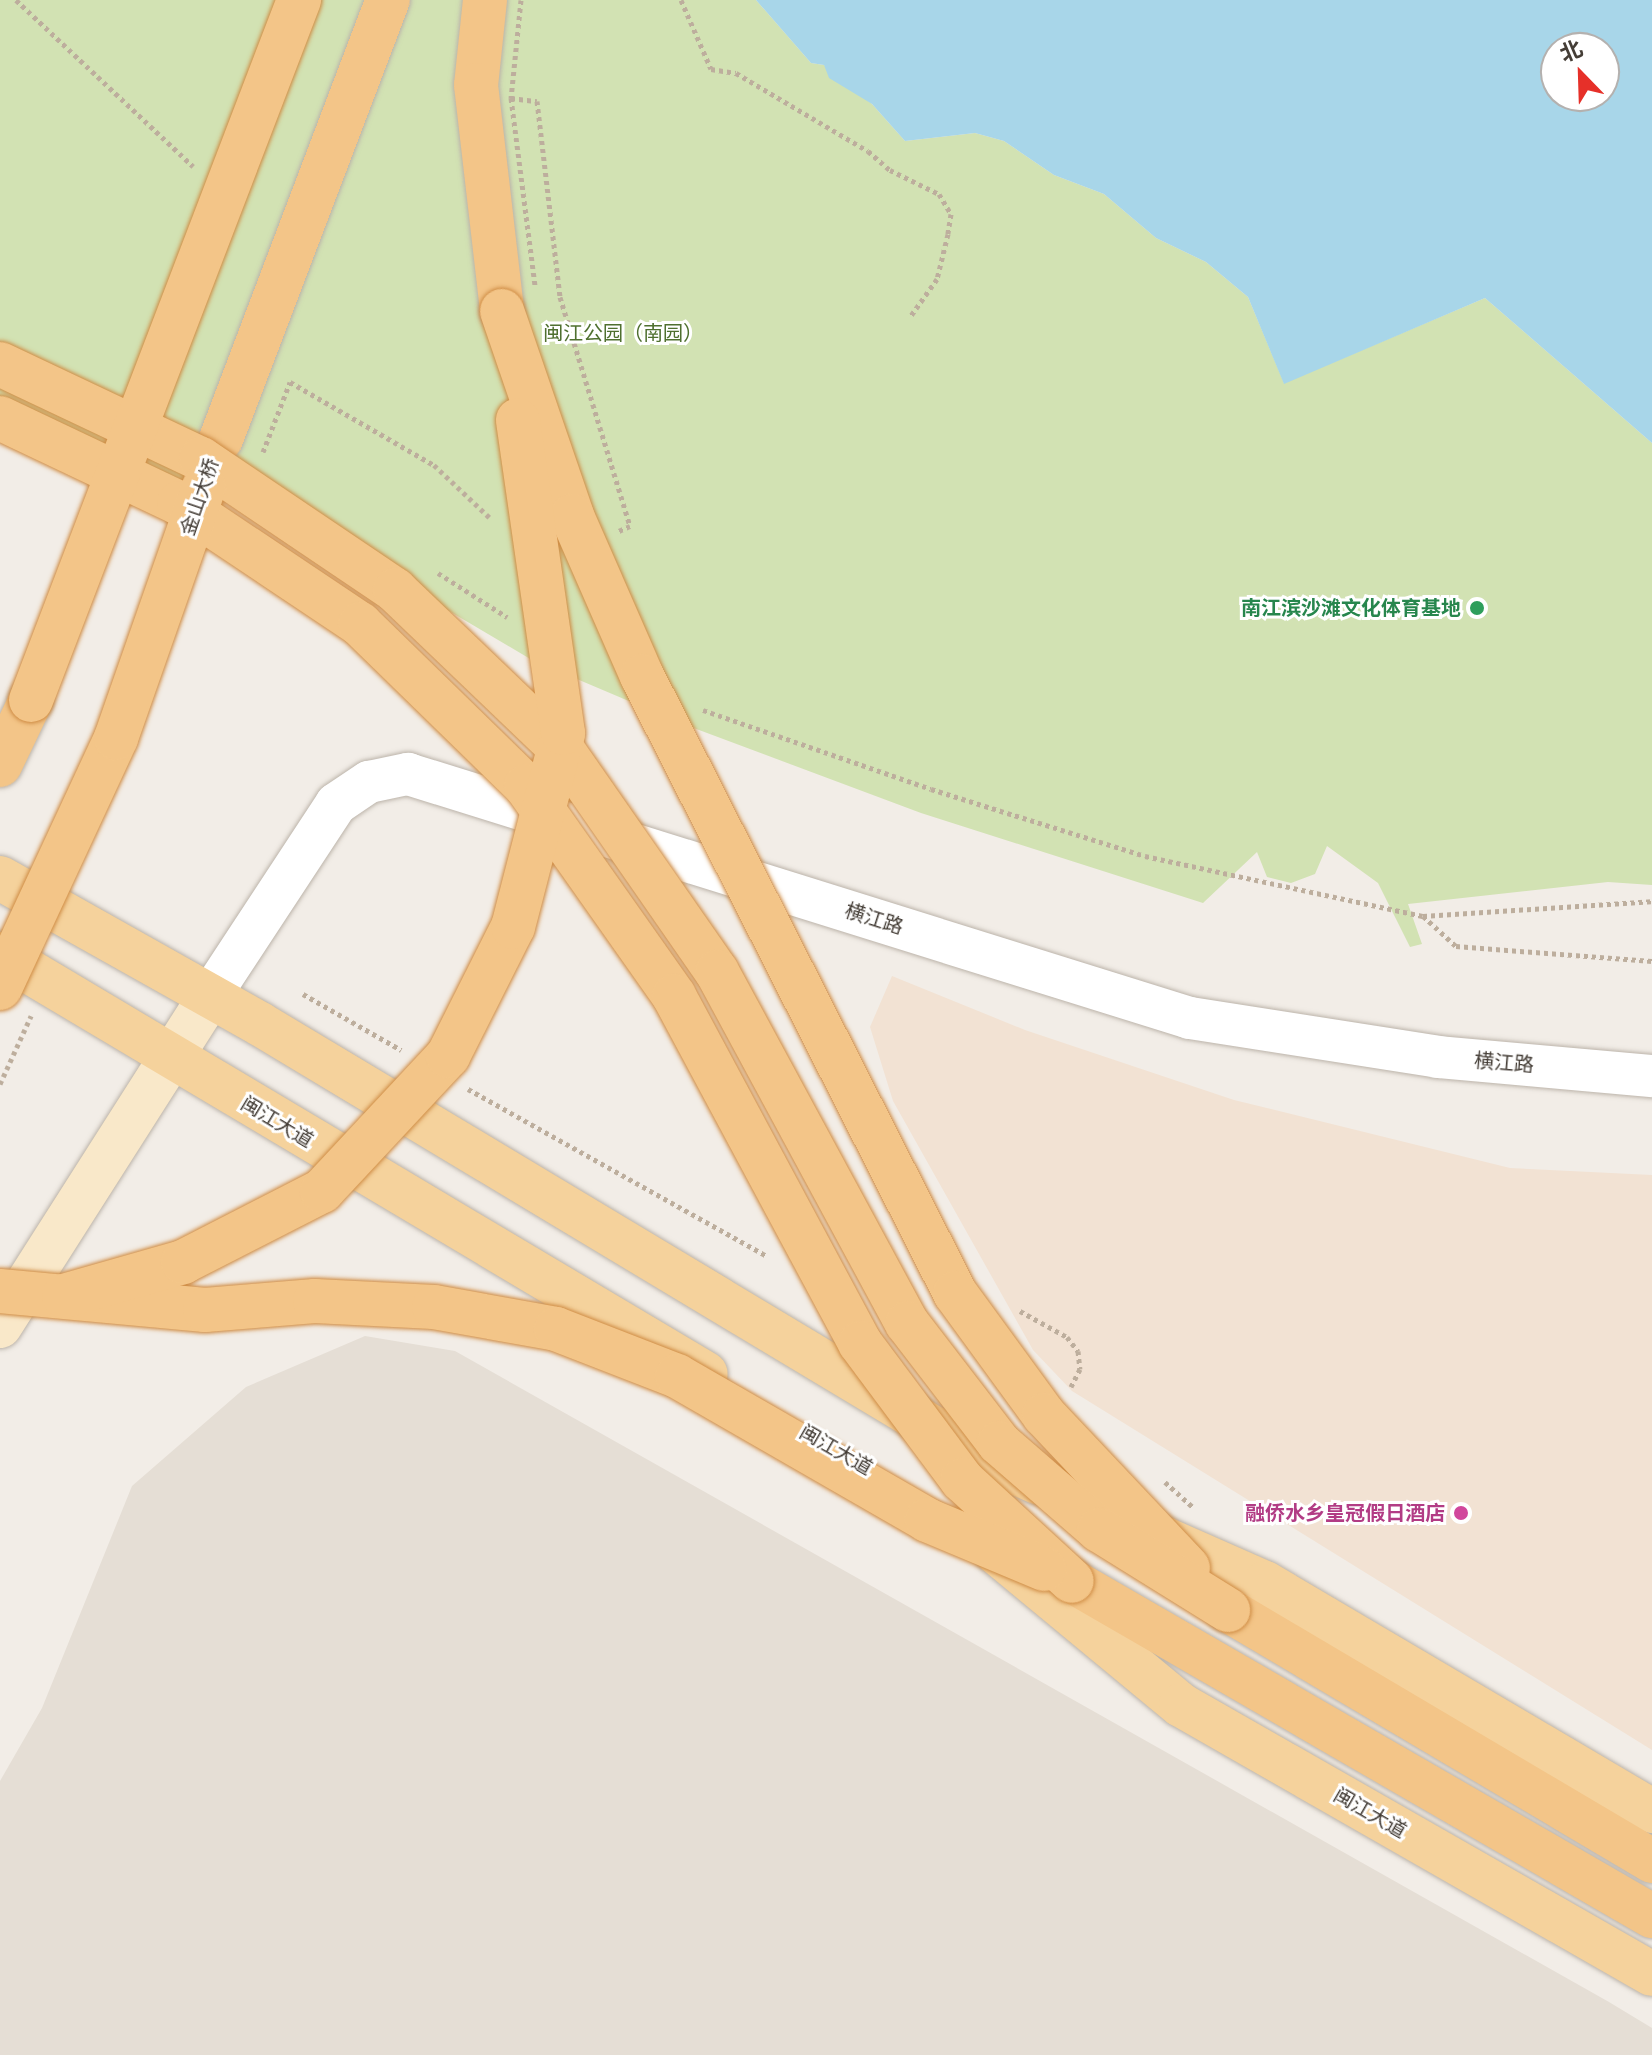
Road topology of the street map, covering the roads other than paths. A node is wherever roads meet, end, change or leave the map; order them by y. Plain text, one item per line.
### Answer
1 (299, 0) edge
2 (388, 0) edge
3 (485, 0) edge
4 (518, 300) junction
5 (0, 364) edge
6 (0, 418) edge
7 (31, 700) junction
8 (0, 745) edge
9 (0, 765) edge
10 (0, 878) edge
11 (0, 954) edge
12 (0, 988) edge
13 (210, 996) junction
14 (170, 1057) junction
15 (1652, 1076) edge
16 (0, 1291) edge
17 (64, 1296) junction
18 (0, 1326) edge
19 (1072, 1581) junction
20 (1228, 1610) junction
21 (1652, 1811) edge
22 (1652, 1861) edge
23 (1652, 1916) edge
24 (1652, 1974) edge

1 - 7 highway, bridge
2 - 12 highway, 金山大桥, bridge
3 - 4 highway
4 - 17 highway, bridge
4 - 20 highway, bridge
5 - 20 highway, bridge
6 - 19 highway, bridge
7 - 8 highway
7 - 9 highway
10 - 13 main road
11 - 14 main road, 闽江大道
13 - 14 main road
13 - 15 street, 横江路
13 - 21 main road
14 - 18 main road
14 - 24 main road, 闽江大道
16 - 17 highway, bridge
17 - 19 highway, bridge
19 - 23 highway
20 - 22 highway

